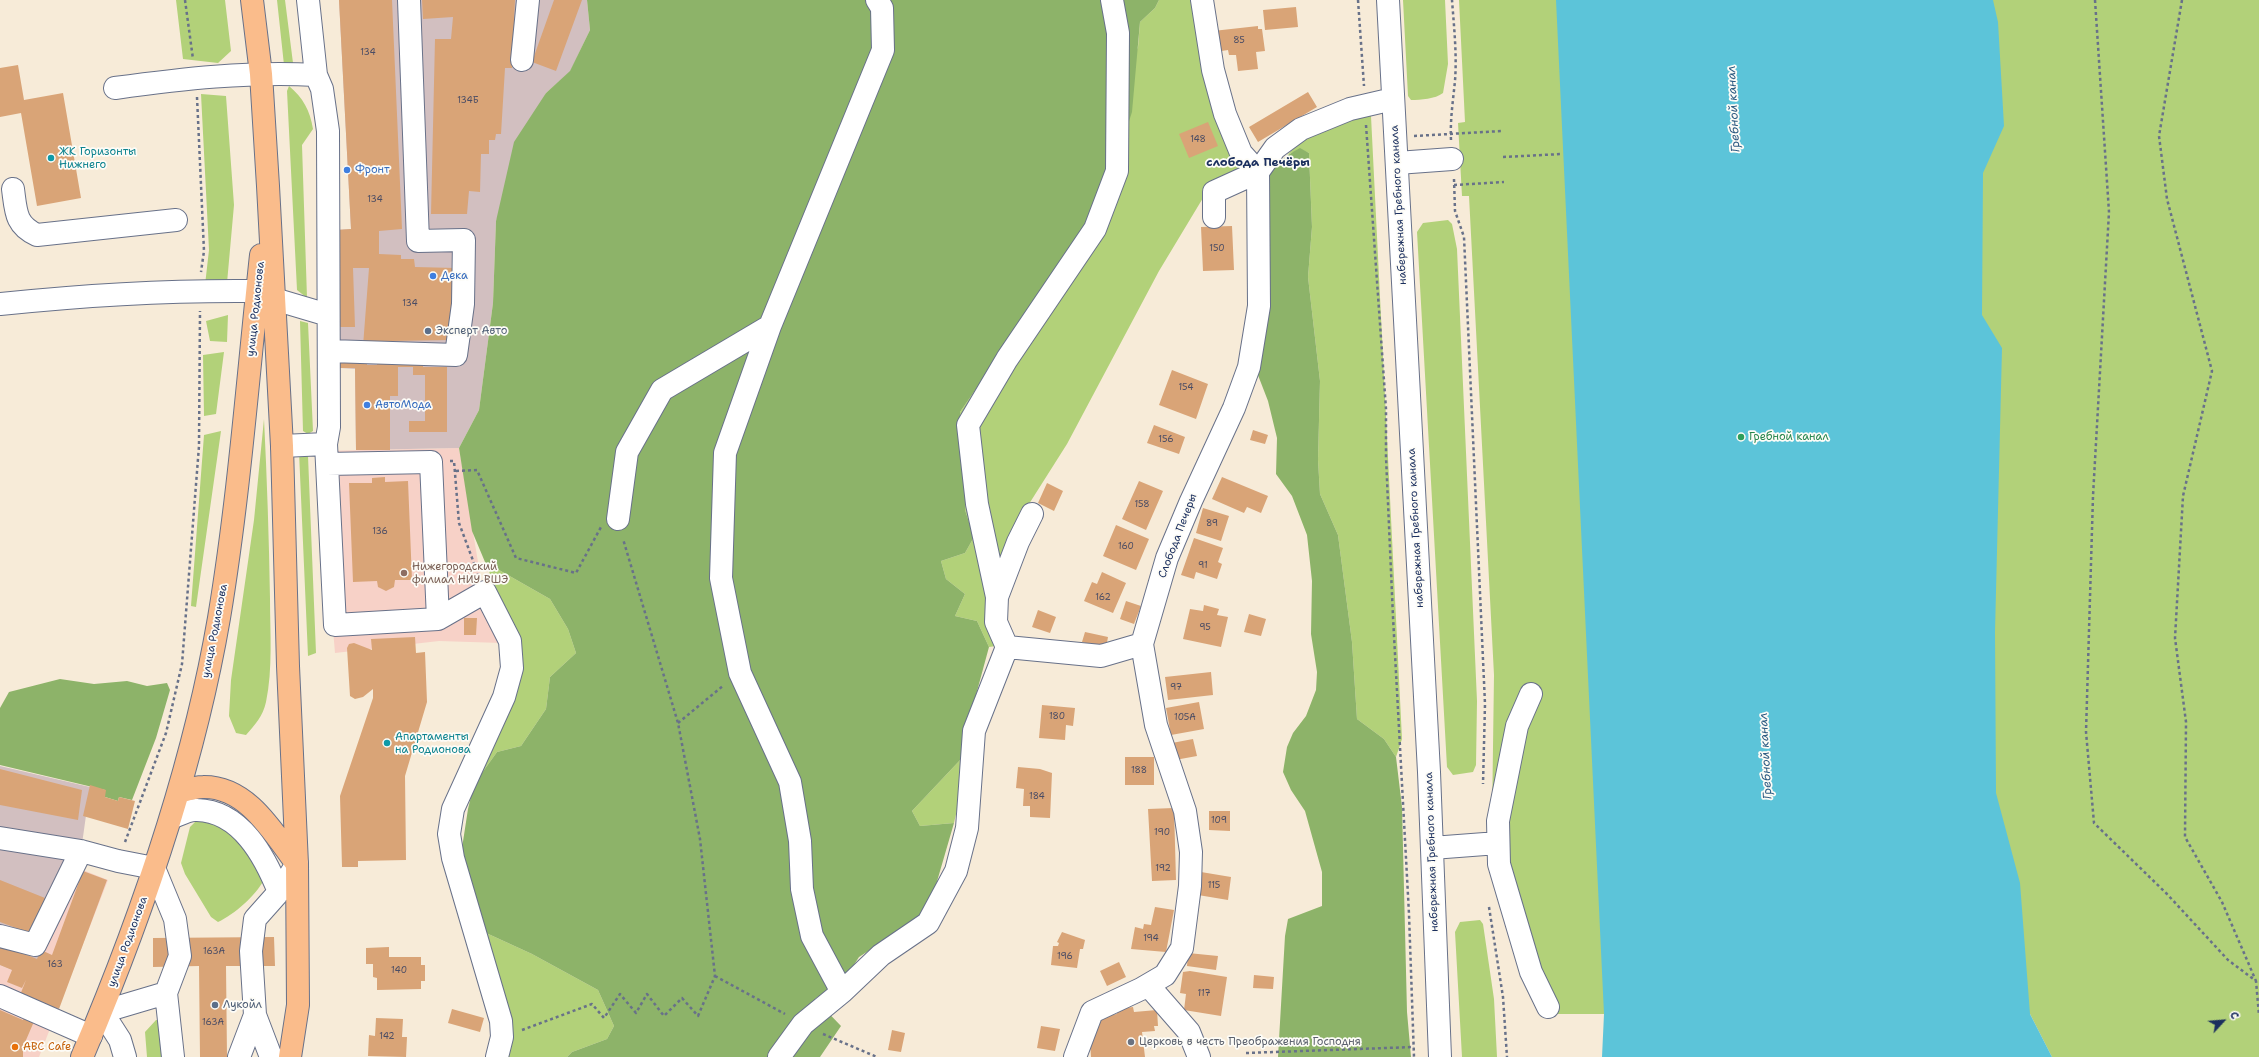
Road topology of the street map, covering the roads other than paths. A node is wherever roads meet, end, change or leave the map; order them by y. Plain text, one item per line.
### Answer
1 (252, 0) edge
2 (308, 0) edge
3 (409, 0) edge
4 (528, 0) edge
5 (877, 0) edge
6 (1112, 0) edge
7 (1202, 0) edge
8 (1388, 0) edge
9 (522, 60) dead end
10 (261, 74) junction
11 (316, 75) junction
12 (115, 88) dead end
13 (1393, 99) junction
14 (1452, 159) road end
15 (1397, 163) junction
16 (1258, 172) junction
17 (13, 189) dead end
18 (1214, 217) dead end
19 (9, 219) edge
20 (176, 220) dead end
21 (266, 295) junction
22 (0, 304) edge
23 (328, 315) junction
24 (770, 326) junction
25 (329, 351) junction
26 (282, 446) junction
27 (326, 454) junction
28 (1032, 514) dead end
29 (618, 519) road end
30 (996, 597) junction
31 (438, 619) junction
32 (1142, 644) junction
33 (1007, 647) junction
34 (1531, 694) dead end
35 (178, 792) junction
36 (171, 818) junction
37 (0, 838) edge
38 (1498, 843) junction
39 (1432, 848) junction
40 (81, 851) junction
41 (297, 864) junction
42 (154, 868) junction
43 (279, 892) junction
44 (0, 936) edge
45 (1148, 985) junction
46 (842, 992) junction
47 (166, 994) junction
48 (0, 996) edge
49 (1548, 1007) dead end
50 (102, 1012) junction
51 (255, 1015) junction
52 (91, 1036) junction
53 (499, 1047) edge
54 (82, 1057) edge
55 (125, 1057) edge
56 (173, 1057) edge
57 (239, 1057) edge
58 (271, 1057) edge
59 (290, 1057) edge
60 (779, 1057) edge
61 (1075, 1057) edge
62 (1199, 1057) edge
63 (1440, 1057) edge

1 - 10 main road, улица Родионова
2 - 11 street
3 - 25 street
4 - 9 street
5 - 24 street
6 - 30 street
7 - 16 street
8 - 13 street, набережная Гребного канала
10 - 11 street
10 - 12 street
10 - 21 main road, улица Родионова
11 - 23 street
13 - 15 street, набережная Гребного канала
13 - 16 street
14 - 15 street
15 - 39 street, набережная Гребного канала
16 - 18 street
16 - 32 street, Слобода Печеры
17 - 19 street
19 - 20 street
21 - 22 street
21 - 23 street
21 - 26 main road, улица Родионова
21 - 35 main road, улица Родионова
23 - 25 street
24 - 29 street
24 - 46 street
25 - 27 street
26 - 27 street
26 - 41 main road, улица Родионова
27 - 31 street
27 - 31 street
28 - 30 street
30 - 33 street
31 - 53 street
32 - 33 street
32 - 45 street, Слобода Печеры
33 - 46 street
34 - 38 street
35 - 36 main road, улица Родионова
35 - 41 main road
36 - 42 main road, улица Родионова
36 - 43 street
37 - 40 street
38 - 39 street
38 - 49 street
39 - 63 street, набережная Гребного канала
40 - 42 street
40 - 44 street
41 - 43 street
41 - 59 main road, улица Родионова
42 - 47 street
42 - 50 main road, улица Родионова
43 - 51 street
45 - 61 street, Слобода Печеры
45 - 62 street
46 - 60 street
47 - 50 street
47 - 56 street
48 - 52 street
50 - 52 main road, улица Родионова
50 - 55 street
51 - 57 street
51 - 58 street
52 - 54 main road, улица Родионова

